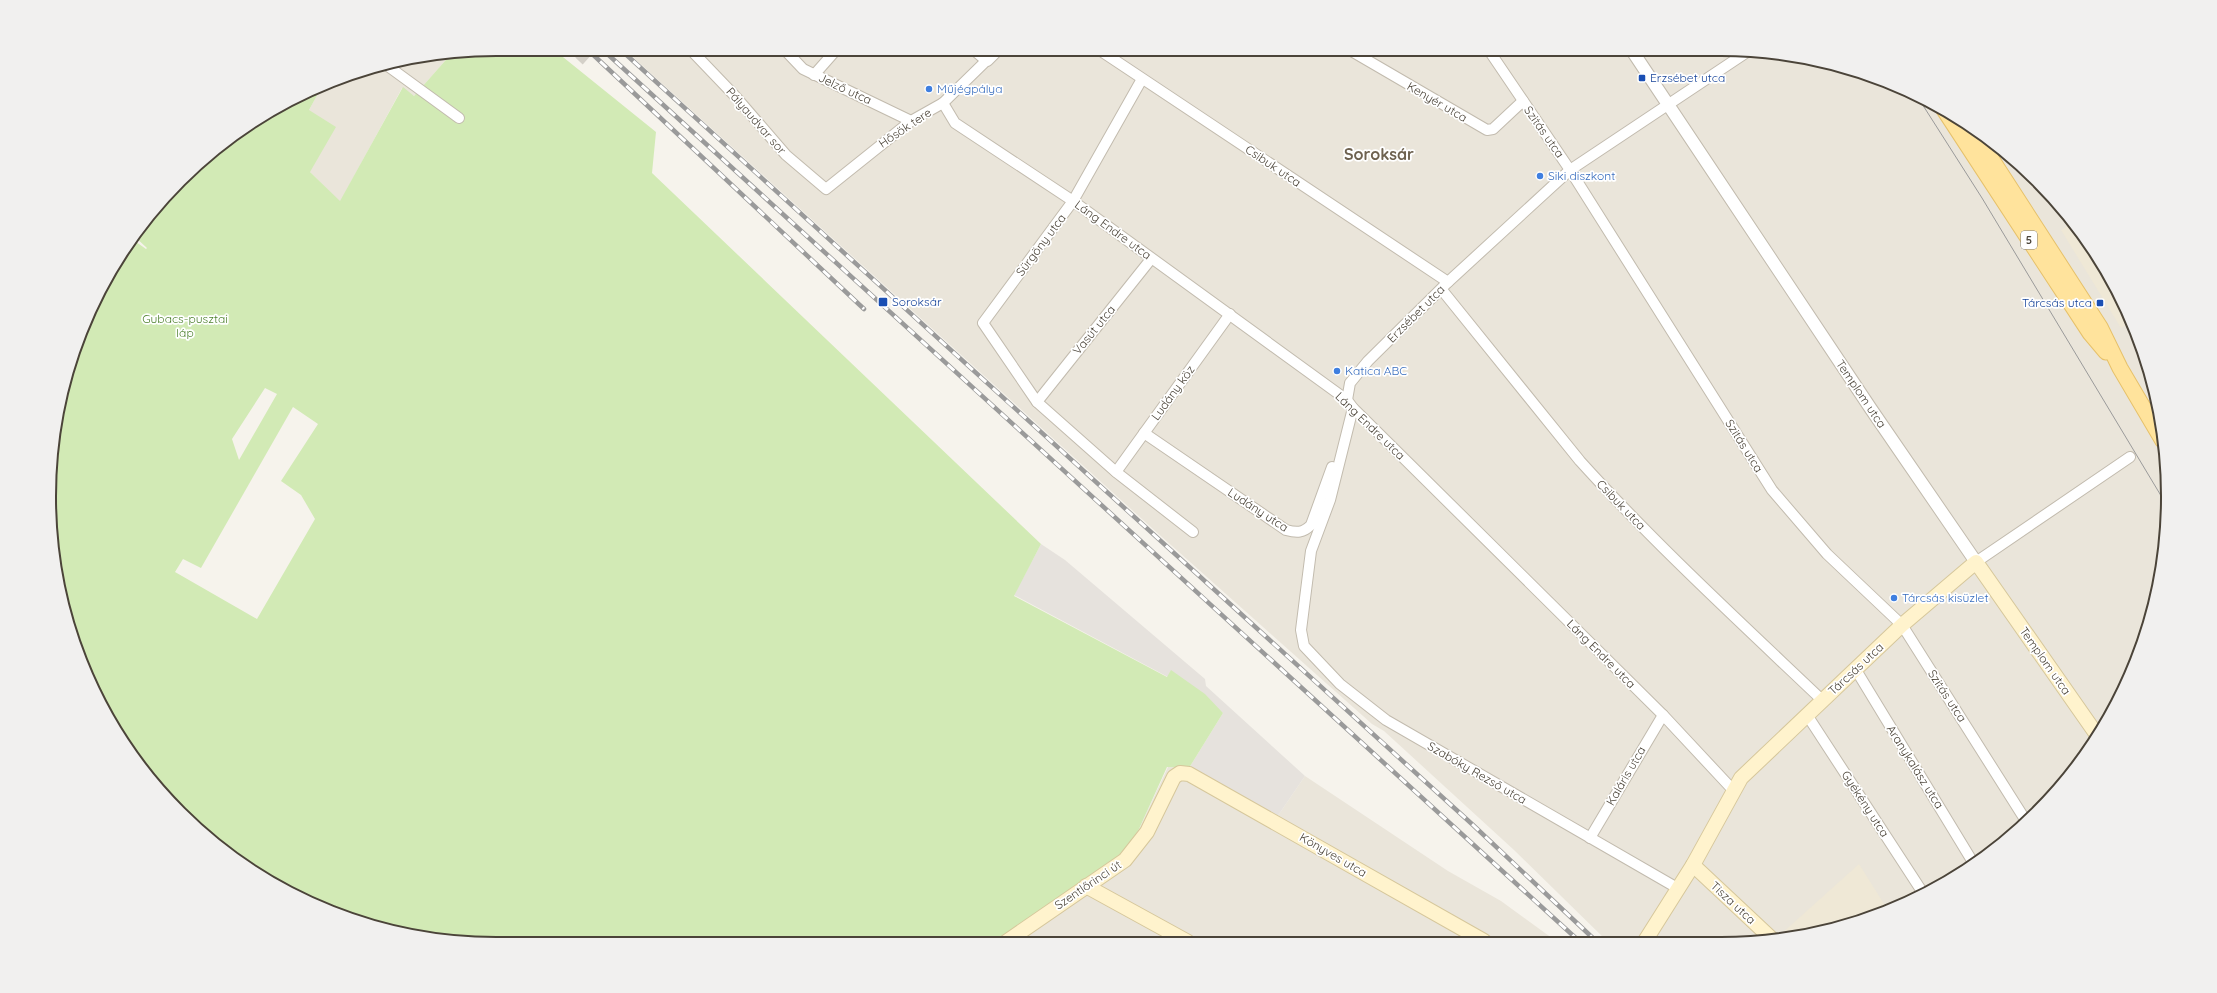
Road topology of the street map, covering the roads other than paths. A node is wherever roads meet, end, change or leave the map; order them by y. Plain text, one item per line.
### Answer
1 (697, 56) edge
2 (791, 56) edge
3 (831, 56) edge
4 (982, 56) edge
5 (991, 56) edge
6 (1108, 56) edge
7 (1360, 56) edge
8 (1493, 56) edge
9 (1636, 56) edge
10 (1740, 57) edge
11 (987, 60) junction
12 (391, 69) edge
13 (814, 75) junction
14 (1142, 79) junction
15 (1522, 101) junction
16 (943, 103) junction
17 (1668, 105) junction
18 (459, 118) dead end
19 (911, 121) junction
20 (1952, 122) edge
21 (1979, 140) edge
22 (1570, 170) junction
23 (826, 189) joint
24 (1073, 201) junction
25 (1151, 258) junction
26 (1445, 286) junction
27 (1230, 314) junction
28 (2120, 368) junction
29 (1037, 402) junction
30 (1350, 404) junction
31 (2155, 428) edge
32 (1144, 433) junction
33 (1342, 456) junction
34 (2130, 457) dead end
35 (1116, 472) junction
36 (1193, 532) dead end
37 (1976, 562) junction
38 (1902, 625) junction
39 (1301, 630) joint
40 (1856, 670) junction
41 (1822, 700) junction
42 (1663, 715) junction
43 (1807, 715) junction
44 (2093, 731) edge
45 (1180, 773) joint
46 (1733, 790) junction
47 (2023, 816) edge
48 (1590, 838) junction
49 (1971, 859) edge
50 (1693, 866) junction
51 (1086, 886) junction
52 (1679, 889) junction
53 (1920, 889) edge
54 (1767, 934) edge
55 (1013, 937) edge
56 (1179, 937) edge
57 (1477, 937) edge
58 (1648, 937) edge

1 - 23 street, Pályaudvar sor
2 - 13 street, Jelző utca
3 - 13 street
4 - 11 street
5 - 11 street, Hősök tere
6 - 14 street, Csibuk utca
7 - 15 street, Kenyér utca
8 - 15 street, Szitás utca
9 - 17 street, Templom utca
10 - 17 street, Erzsébet utca
11 - 16 street, Hősök tere
12 - 18 street
13 - 19 street, Jelző utca
14 - 24 street, Sürgöny utca
14 - 26 street, Csibuk utca
15 - 22 street, Szitás utca
16 - 19 street, Hősök tere
16 - 24 street, Láng Endre utca
17 - 22 street, Erzsébet utca
17 - 37 street, Templom utca
19 - 23 street, Hősök tere
20 - 28 main road, 5
21 - 28 main road, 5
22 - 26 street, Erzsébet utca
22 - 38 street, Szitás utca
24 - 25 street, Láng Endre utca
24 - 29 street, Sürgöny utca
25 - 27 street, Láng Endre utca
25 - 29 street, Vasút utca
26 - 30 street, Erzsébet utca
26 - 41 street, Csibuk utca
27 - 30 street, Láng Endre utca
27 - 32 street, Ludány köz
28 - 31 main road, 5
29 - 35 street
30 - 33 street, Erzsébet utca
30 - 42 street, Láng Endre utca
32 - 33 street, Ludány utca
32 - 35 street, Ludány köz
33 - 39 street, Erzsébet utca
34 - 37 street, Tárcsás utca
35 - 36 street
37 - 38 main road, Tárcsás utca
37 - 44 main road, Templom utca
38 - 40 main road, Tárcsás utca
38 - 47 street, Szitás utca
39 - 48 street, Szabóky Rezső utca
40 - 41 main road, Tárcsás utca
40 - 49 street, Aranykalász utca
41 - 43 main road, Tárcsás utca
42 - 46 street, Láng Endre utca
42 - 48 street, Kaláris utca
43 - 46 main road, Tárcsás utca
43 - 53 street, Gyékény utca
45 - 51 main road, Szentlőrinci út
45 - 57 main road, Könyves utca
46 - 50 main road, Tárcsás utca
48 - 52 street, Szabóky Rezső utca
50 - 52 main road, Tárcsás utca
50 - 54 main road, Tisza utca
51 - 55 main road, Szentlőrinci út
51 - 56 main road
52 - 58 main road, Tárcsás utca

